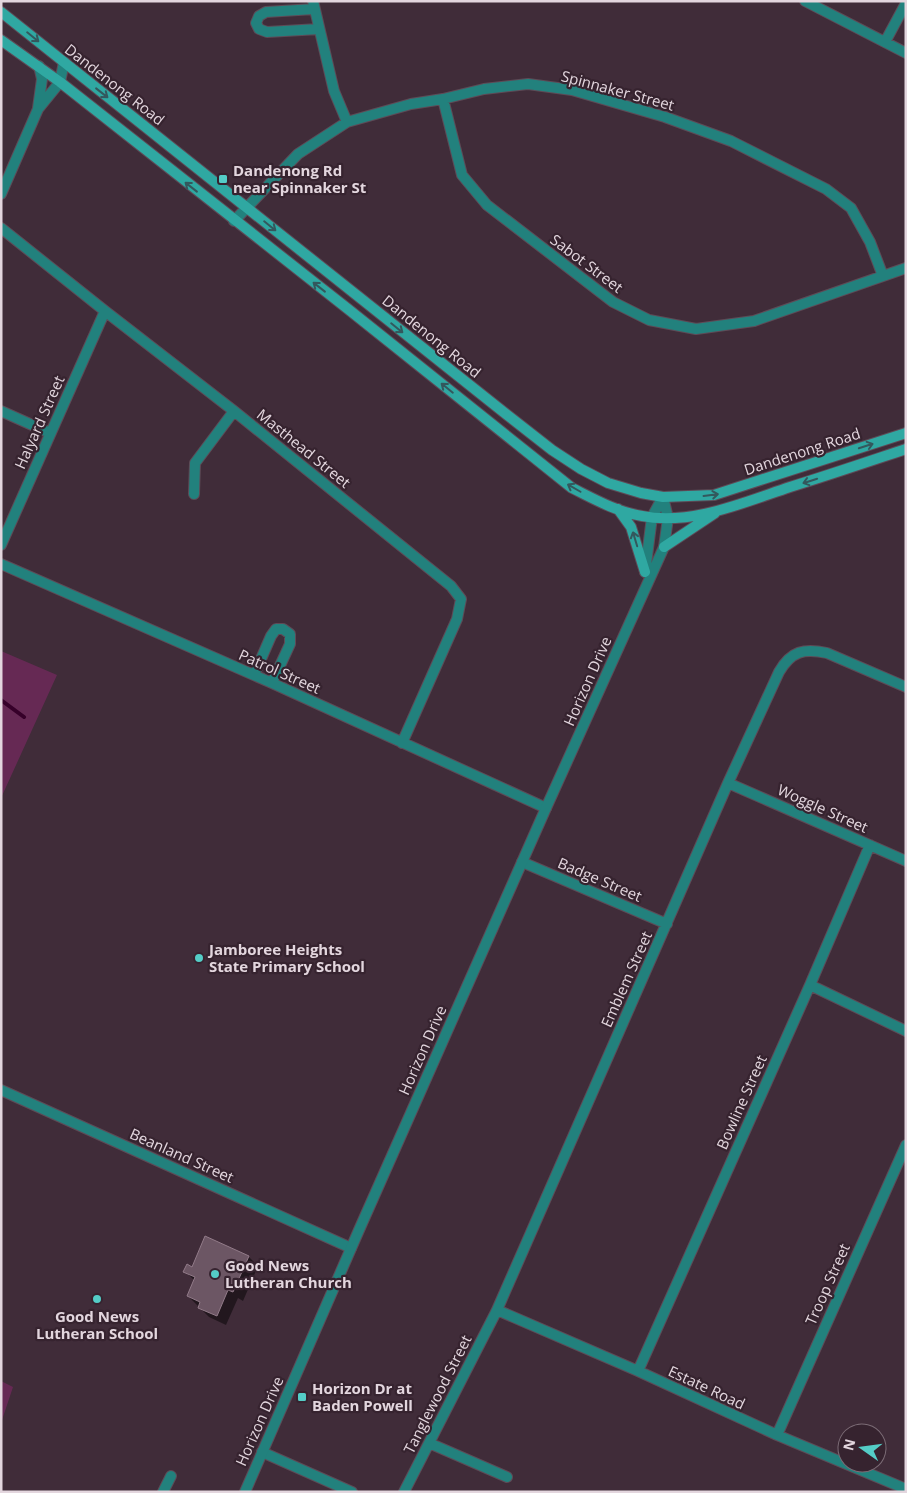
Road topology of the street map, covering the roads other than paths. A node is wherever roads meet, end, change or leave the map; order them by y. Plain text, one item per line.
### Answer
1 (804, 1) edge
2 (906, 3) edge
3 (314, 5) edge
4 (1, 12) edge
5 (319, 29) junction
6 (1, 40) edge
7 (885, 42) junction
8 (906, 53) edge
9 (64, 62) junction
10 (39, 66) junction
11 (60, 82) junction
12 (443, 99) junction
13 (38, 109) junction
14 (347, 122) junction
15 (1, 194) edge
16 (246, 207) junction
17 (234, 221) junction
18 (1, 228) edge
19 (906, 268) edge
20 (883, 276) junction
21 (105, 311) junction
22 (1, 411) edge
23 (234, 411) junction
24 (50, 433) junction
25 (906, 433) edge
26 (906, 449) edge
27 (194, 494) dead end
28 (663, 497) junction
29 (618, 509) junction
30 (718, 511) junction
31 (652, 517) junction
32 (668, 518) junction
33 (1, 545) edge
34 (664, 547) junction
35 (1, 564) edge
36 (645, 572) junction
37 (629, 623) junction
38 (254, 675) junction
39 (272, 684) junction
40 (906, 687) edge
41 (402, 743) junction
42 (728, 782) junction
43 (546, 808) junction
44 (870, 846) junction
45 (906, 861) edge
46 (522, 862) junction
47 (667, 924) junction
48 (810, 985) junction
49 (906, 1031) edge
50 (1, 1090) edge
51 (906, 1145) edge
52 (351, 1248) junction
53 (497, 1310) junction
54 (638, 1371) junction
55 (777, 1435) junction
56 (429, 1443) junction
57 (262, 1452) junction
58 (170, 1476) dead end
59 (507, 1477) dead end
60 (906, 1489) edge
61 (163, 1492) edge
62 (245, 1492) edge
63 (352, 1492) edge
64 (404, 1492) edge

1 - 7 street
2 - 7 street
3 - 5 street
3 - 5 street
4 -> 9 main road, Dandenong Road
5 - 14 street
6 - 10 main road, Dandenong Road
7 - 8 street
9 - 11 street
9 -> 16 main road, Dandenong Road
10 - 11 main road, Dandenong Road
10 - 13 street
11 - 13 street
17 -> 11 main road, Dandenong Road
12 - 14 street, Spinnaker Street
12 - 20 street, Spinnaker Street
12 - 20 street, Sabot Street
13 - 15 street
14 - 16 street, Spinnaker Street
16 - 17 street, Spinnaker Street
16 -> 28 main road, Dandenong Road
29 -> 17 main road, Dandenong Road
18 - 21 street, Masthead Street
19 - 20 street, Sabot Street
21 - 23 street, Masthead Street
21 - 24 street, Halyard Street
22 - 24 street
23 - 27 street
23 - 41 street, Masthead Street
24 - 33 street, Halyard Street
28 -> 25 main road, Dandenong Road
26 -> 30 main road, Dandenong Road
28 - 31 street, Horizon Drive
28 - 32 street, Horizon Drive
29 - 31 main road, Dandenong Road
36 -> 29 main road
30 - 32 main road, Dandenong Road
30 - 34 main road
31 - 32 main road, Dandenong Road
31 - 36 street, Horizon Drive
32 - 34 street, Horizon Drive
34 - 37 street, Horizon Drive
35 - 38 street, Patrol Street
36 - 37 street, Horizon Drive
37 - 43 street, Horizon Drive
38 - 39 street, Patrol Street
38 - 39 street
39 - 41 street, Patrol Street
40 - 42 street, Emblem Street
41 - 43 street, Patrol Street
42 - 44 street, Woggle Street
42 - 47 street, Emblem Street
43 - 46 street, Horizon Drive
44 - 45 street, Woggle Street
44 - 48 street, Bowline Street
46 - 47 street, Badge Street
46 - 52 street, Horizon Drive
47 - 53 street, Emblem Street
48 - 49 street
48 - 54 street, Bowline Street
50 - 52 street, Beanland Street
51 - 55 street, Troop Street
52 - 57 street, Horizon Drive
53 - 54 street, Estate Road
53 - 56 street, Tanglewood Street
54 - 55 street, Estate Road
55 - 60 street, Estate Road
56 - 59 street
56 - 64 street, Tanglewood Street
57 - 62 street, Horizon Drive
57 - 63 street
58 - 61 street

